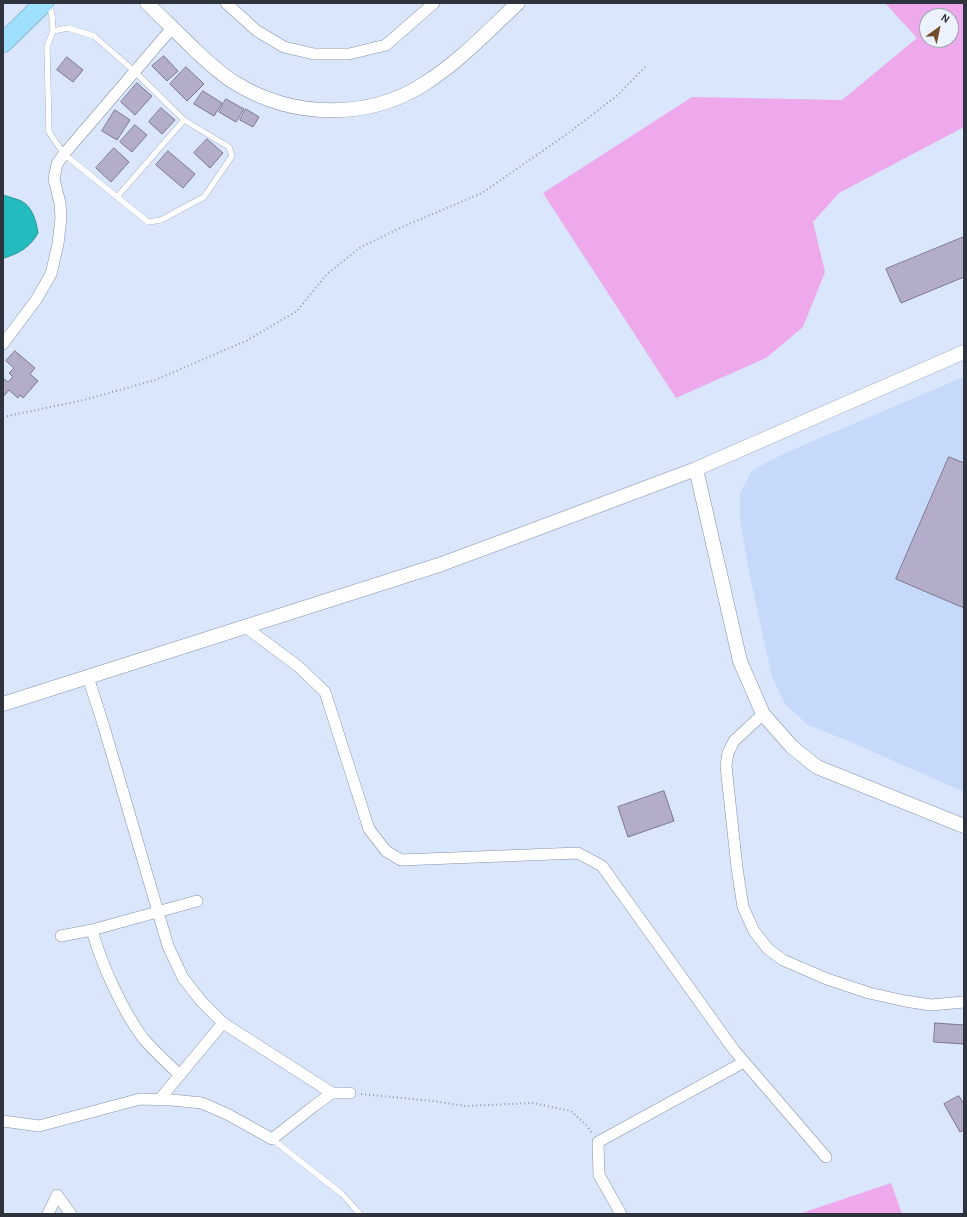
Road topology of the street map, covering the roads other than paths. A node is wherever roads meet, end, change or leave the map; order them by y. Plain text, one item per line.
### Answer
1 (44, 3) edge
2 (48, 3) edge
3 (147, 3) edge
4 (226, 3) edge
5 (434, 3) edge
6 (518, 3) edge
7 (172, 28) junction
8 (53, 31) junction
9 (3, 43) edge
10 (134, 71) junction
11 (184, 120) junction
12 (64, 154) junction
13 (117, 198) junction
14 (3, 344) edge
15 (964, 352) edge
16 (696, 468) junction
17 (244, 626) junction
18 (88, 677) junction
19 (3, 704) edge
20 (763, 714) junction
21 (964, 826) edge
22 (197, 901) dead end
23 (158, 912) junction
24 (92, 930) junction
25 (61, 936) dead end
26 (964, 1002) edge
27 (223, 1024) junction
28 (744, 1062) junction
29 (180, 1075) junction
30 (332, 1093) junction
31 (350, 1093) road end
32 (159, 1100) junction
33 (3, 1121) edge
34 (272, 1139) junction
35 (826, 1158) dead end
36 (48, 1214) edge
37 (71, 1214) edge
38 (360, 1214) edge
39 (621, 1214) edge

1 - 9 highway
2 - 8 lane
3 - 7 street
4 - 5 street
6 - 7 street
7 - 10 street
8 - 10 lane
8 - 12 lane
10 - 11 lane
10 - 12 street
11 - 13 lane
11 - 13 lane
12 - 13 lane
12 - 14 street
15 - 16 street
16 - 17 street
16 - 20 street
17 - 18 street
17 - 28 street
18 - 19 street
18 - 23 street
20 - 21 street
20 - 26 street
22 - 23 street
23 - 24 street
23 - 27 street
24 - 25 street
24 - 29 street
27 - 29 street
27 - 30 street
28 - 35 street
28 - 39 street
29 - 32 street
30 - 31 street
30 - 34 street
32 - 33 street
32 - 34 street
34 - 38 lane
36 - 37 street

